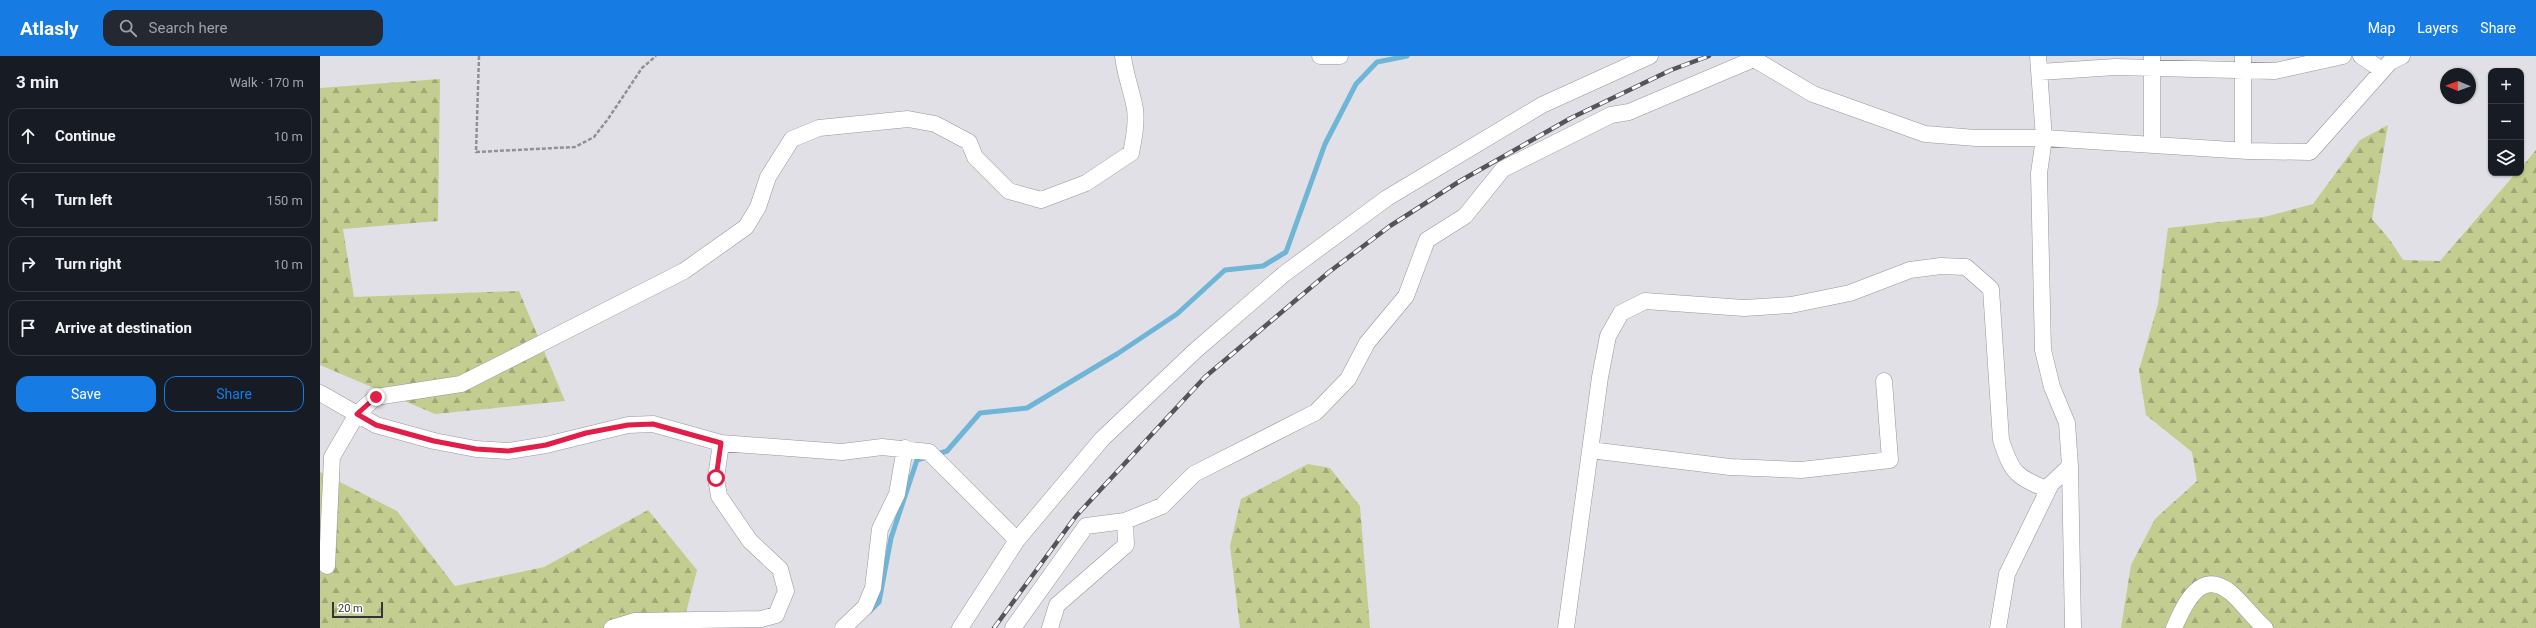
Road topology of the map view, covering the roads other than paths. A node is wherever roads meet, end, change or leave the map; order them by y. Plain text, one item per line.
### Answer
1 (1123, 56) edge
2 (1320, 56) edge
3 (1340, 56) edge
4 (1650, 56) edge
5 (2343, 56) edge
6 (2361, 56) edge
7 (2402, 56) edge
8 (1753, 58) edge
9 (2152, 62) edge
10 (2380, 63) edge
11 (2039, 64) edge
12 (2243, 64) edge
13 (2044, 138) junction
14 (2152, 145) junction
15 (2243, 151) junction
16 (1884, 381) dead end
17 (320, 393) edge
18 (357, 414) junction
19 (721, 443) junction
20 (905, 448) junction
21 (1590, 450) junction
22 (2070, 466) junction
23 (2048, 490) junction
24 (1125, 521) junction
25 (1016, 540) junction
26 (327, 566) dead end
27 (612, 628) edge
28 (843, 628) edge
29 (960, 628) edge
30 (1012, 628) edge
31 (1050, 628) edge
32 (1566, 628) edge
33 (1998, 628) edge
34 (2072, 628) edge
35 (2174, 628) edge
36 (2265, 628) edge

1 - 18 street
2 - 3 street
4 - 25 street
5 - 12 street
6 - 10 street
7 - 10 street
8 - 13 street
8 - 24 street
9 - 11 street
9 - 12 street
9 - 14 street
10 - 15 street
11 - 13 street
12 - 15 street
13 - 14 street
13 - 22 street
14 - 15 street
16 - 21 street
17 - 18 street
18 - 19 street
18 - 26 street
19 - 20 street
19 - 27 street
20 - 25 street
20 - 28 street
21 - 23 street
21 - 32 street
22 - 23 street
22 - 34 street
23 - 33 street
24 - 30 street
24 - 31 street
25 - 29 street
35 - 36 street

